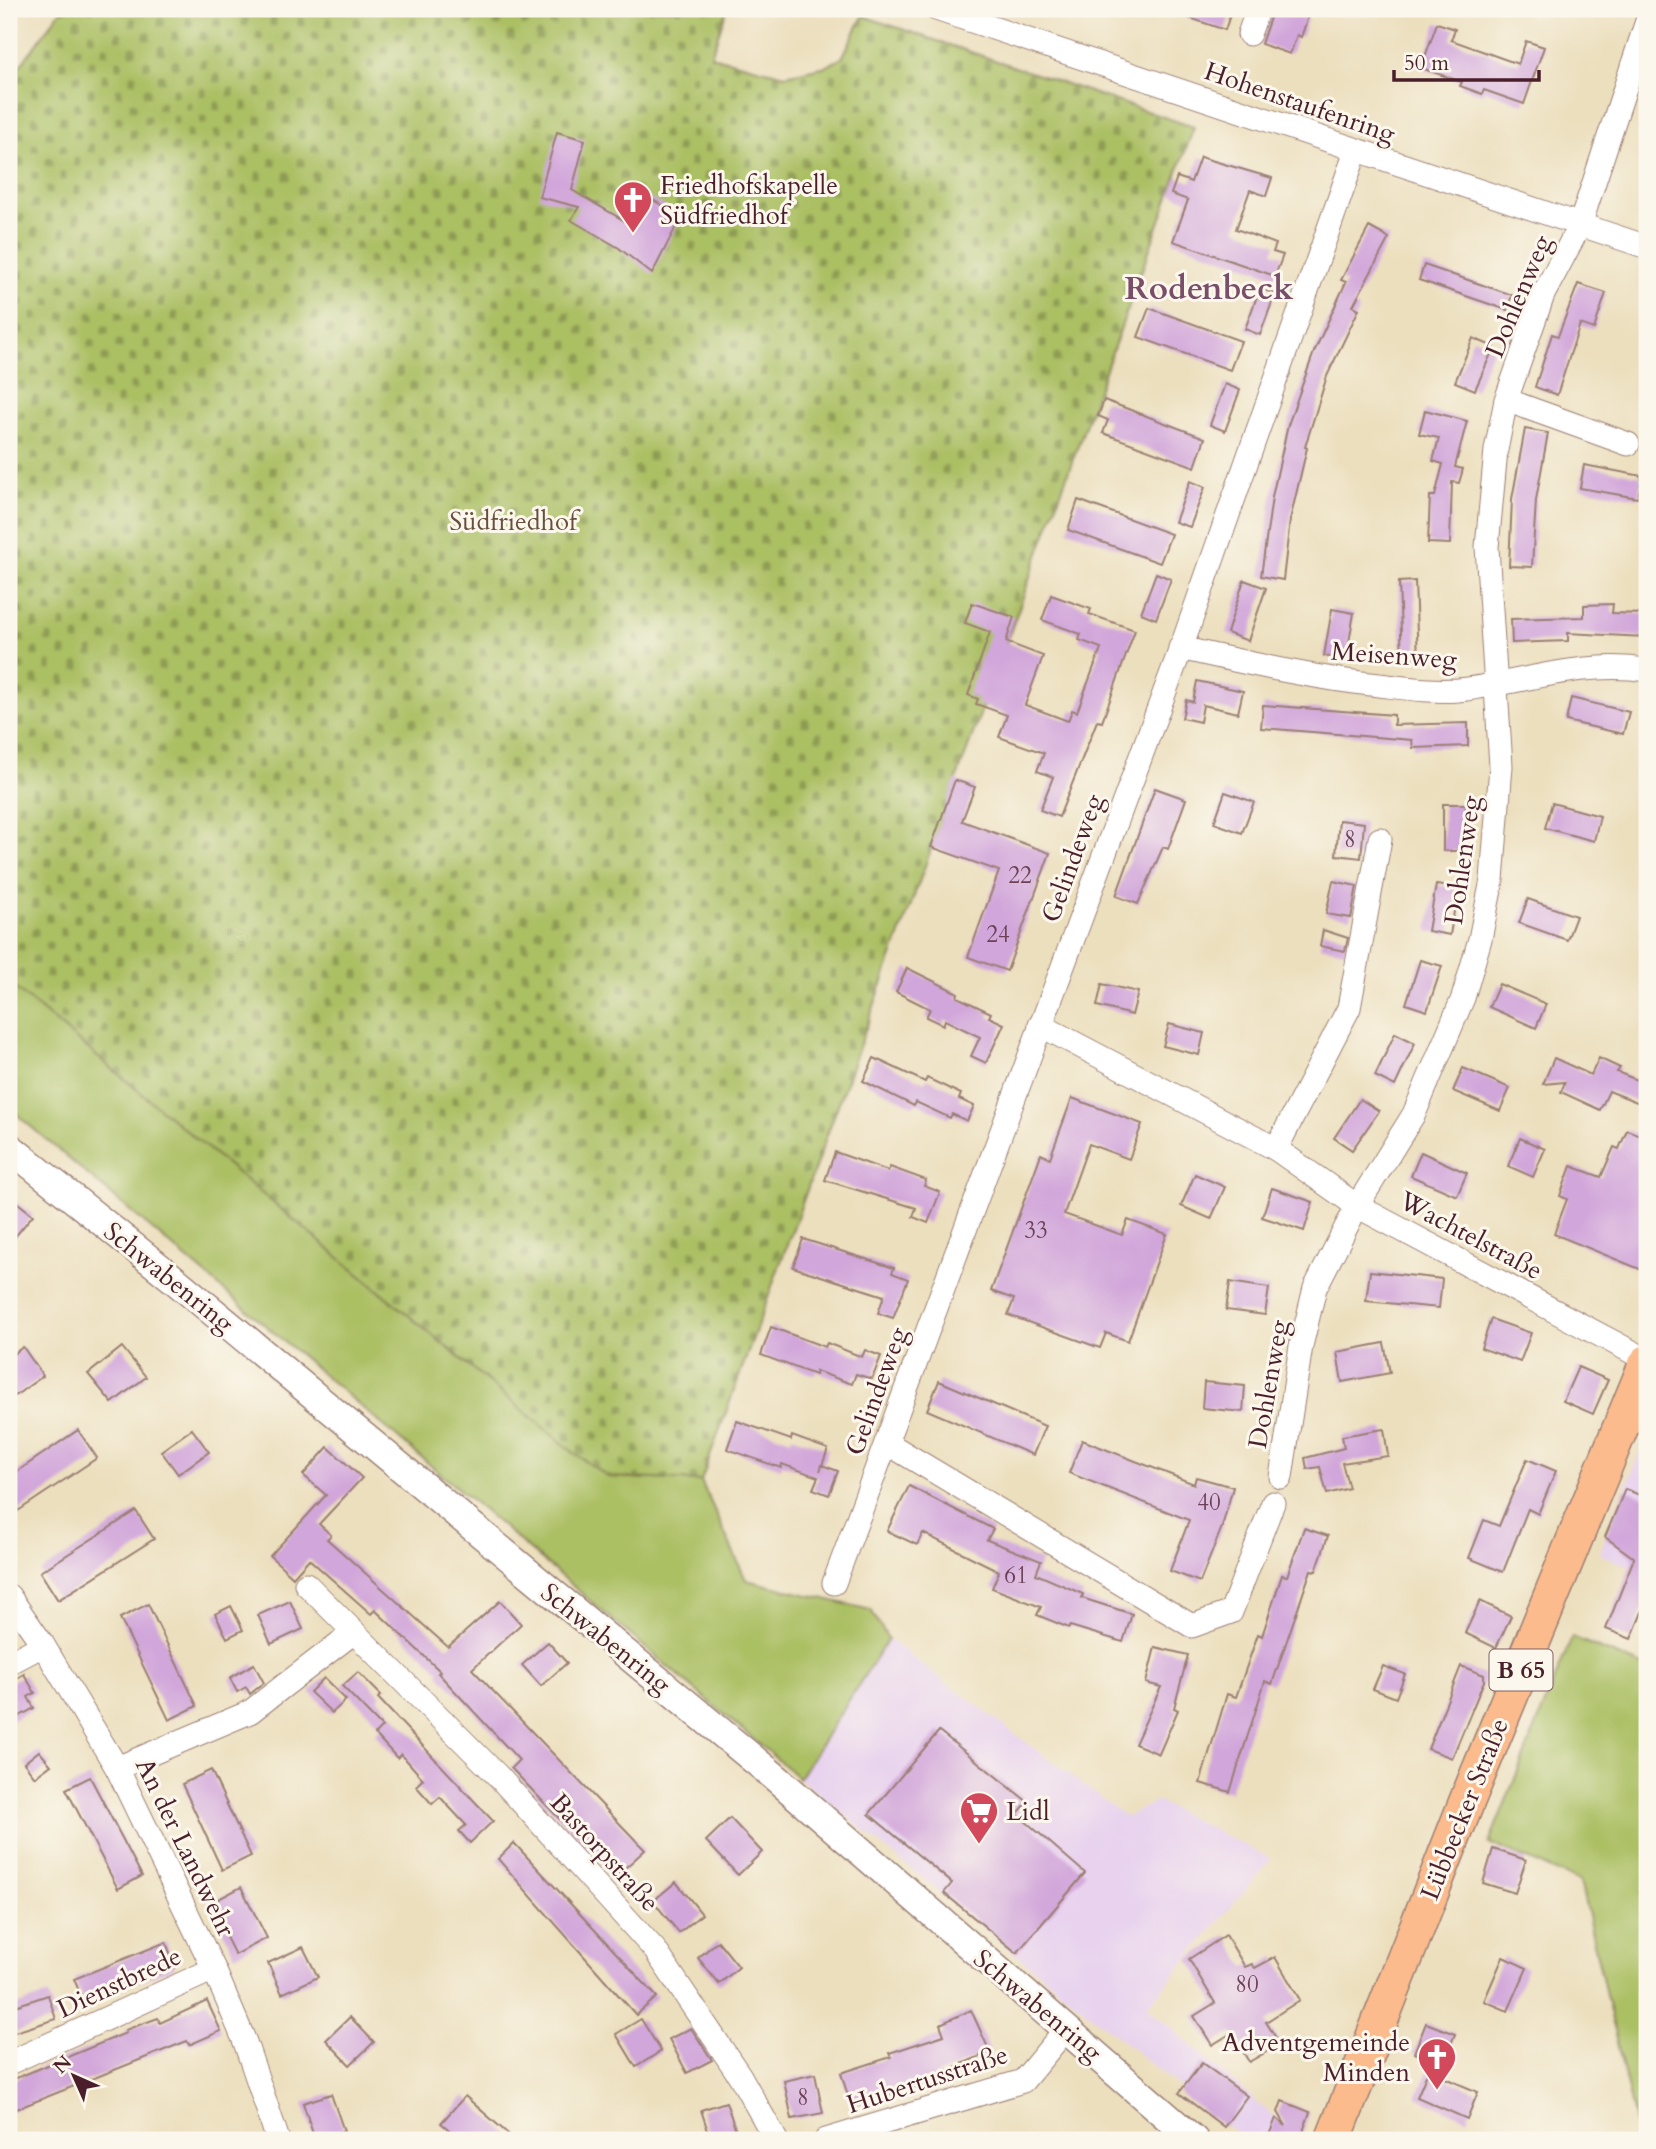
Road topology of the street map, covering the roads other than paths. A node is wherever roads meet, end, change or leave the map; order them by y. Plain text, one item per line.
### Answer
1 (936, 9) edge
2 (1258, 9) edge
3 (1647, 21) edge
4 (1249, 34) dead end
5 (1356, 151) junction
6 (1580, 225) junction
7 (1647, 247) edge
8 (1506, 400) junction
9 (1628, 444) dead end
10 (1181, 648) junction
11 (1647, 670) edge
12 (1496, 683) junction
13 (1380, 839) dead end
14 (1040, 1025) junction
15 (9, 1147) edge
16 (1276, 1149) junction
17 (1357, 1206) junction
18 (1647, 1362) edge
19 (887, 1443) junction
20 (1281, 1477) dead end
21 (1273, 1503) dead end
22 (834, 1583) dead end
23 (306, 1584) dead end
24 (9, 1596) edge
25 (354, 1632) junction
26 (43, 1645) junction
27 (9, 1663) edge
28 (117, 1768) junction
29 (214, 1969) junction
30 (1066, 2029) junction
31 (9, 2063) edge
32 (278, 2140) edge
33 (776, 2140) edge
34 (826, 2140) edge
35 (1194, 2140) edge
36 (1333, 2140) edge

1 - 5 street, Hohenstaufenring
2 - 4 street
3 - 6 street, Dohlenweg
5 - 6 street, Hohenstaufenring
5 - 10 street, Gelindeweg
6 - 7 street, Hohenstaufenring
6 - 8 street, Dohlenweg
8 - 9 street
8 - 12 street, Dohlenweg
10 - 12 street, Meisenweg
10 - 14 street, Gelindeweg
11 - 12 street, Meisenweg
12 - 17 street, Dohlenweg
13 - 16 street
14 - 16 street, Wachtelstraße
14 - 19 street, Gelindeweg
15 - 30 street, Schwabenring
16 - 17 street, Wachtelstraße
17 - 18 street, Wachtelstraße
17 - 20 street, Dohlenweg
18 - 36 main road, Lübbecker Straße / B 65
19 - 21 street
19 - 22 street, Gelindeweg
23 - 25 street, Bastorpstraße
24 - 26 street, An der Landwehr
25 - 28 street
25 - 33 street, Bastorpstraße
26 - 27 street
26 - 28 street, An der Landwehr
28 - 29 street, An der Landwehr
29 - 31 street, Dienstbrede
29 - 32 street, An der Landwehr
30 - 34 street, Hubertusstraße
30 - 35 street, Schwabenring

